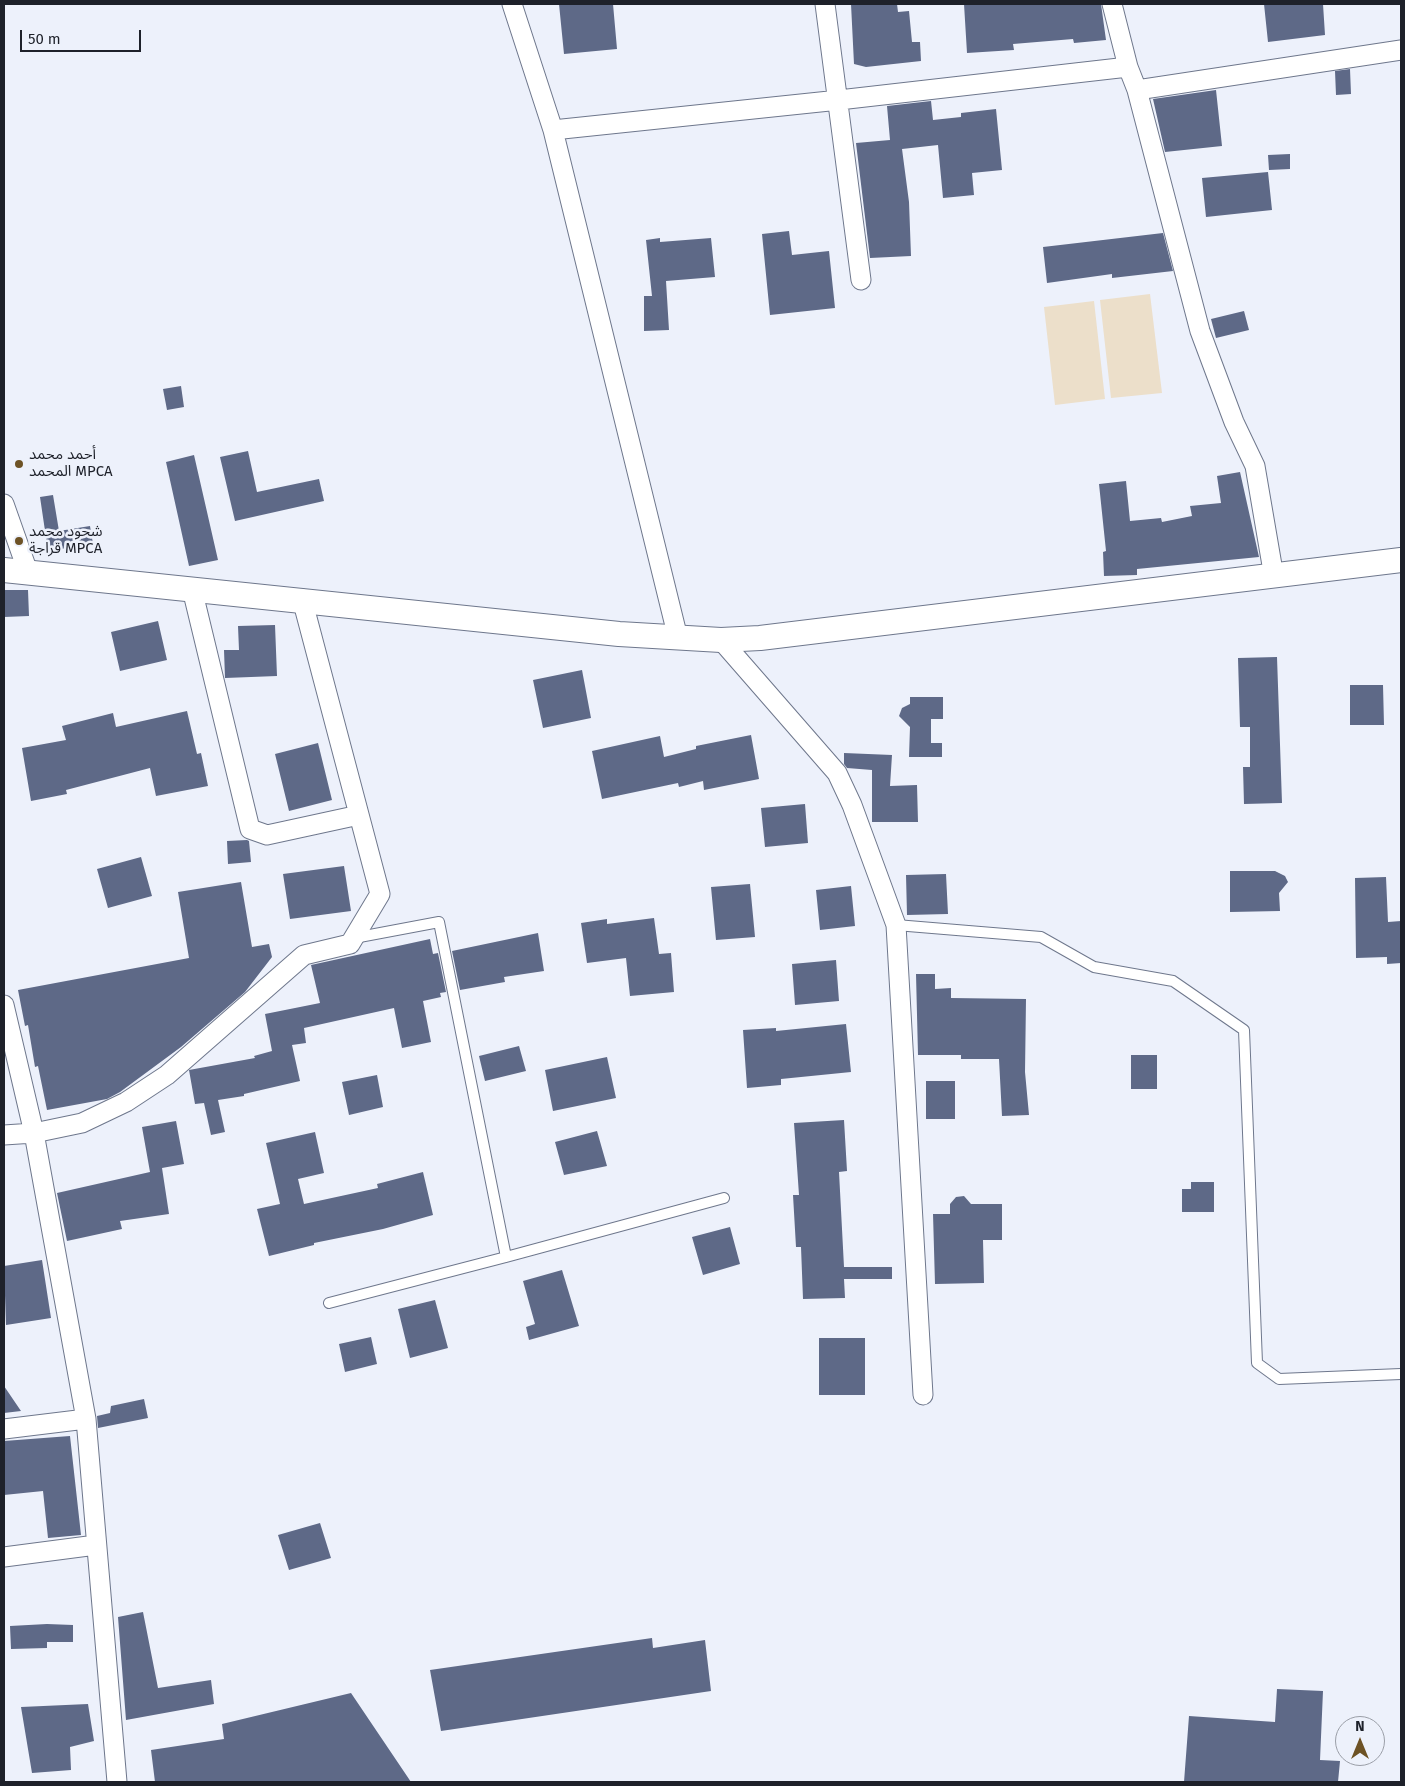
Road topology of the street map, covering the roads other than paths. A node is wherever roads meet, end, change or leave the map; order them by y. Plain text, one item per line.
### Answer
1 (512, 4) edge
2 (825, 4) edge
3 (1112, 4) edge
4 (1401, 50) edge
5 (1128, 66) junction
6 (1137, 90) junction
7 (839, 100) junction
8 (553, 130) junction
9 (861, 280) dead end
10 (4, 504) edge
11 (1401, 560) edge
12 (4, 570) edge
13 (28, 572) junction
14 (1274, 577) junction
15 (192, 588) junction
16 (302, 599) junction
17 (678, 638) junction
18 (721, 640) junction
19 (359, 815) junction
20 (896, 925) junction
21 (353, 938) junction
22 (4, 1006) edge
23 (34, 1132) junction
24 (4, 1135) edge
25 (724, 1198) dead end
26 (506, 1257) junction
27 (329, 1303) dead end
28 (1401, 1374) edge
29 (923, 1395) dead end
30 (86, 1419) junction
31 (4, 1429) edge
32 (96, 1545) junction
33 (4, 1556) edge
34 (117, 1782) edge

1 - 8 street
2 - 7 street
3 - 5 street
4 - 6 street
5 - 6 street
5 - 7 street
6 - 14 street
7 - 8 street
7 - 9 street
8 - 17 street
10 - 13 street
11 - 14 street
12 - 13 street
13 - 15 street
14 - 18 street
15 - 16 street
15 - 19 street
16 - 17 street
16 - 19 street
17 - 18 street
18 - 20 street
19 - 21 street
20 - 28 lane
20 - 29 street
21 - 23 street
21 - 26 lane
22 - 23 street
23 - 24 street
23 - 30 street
25 - 26 lane
26 - 27 lane
30 - 31 street
30 - 32 street
32 - 33 street
32 - 34 street

